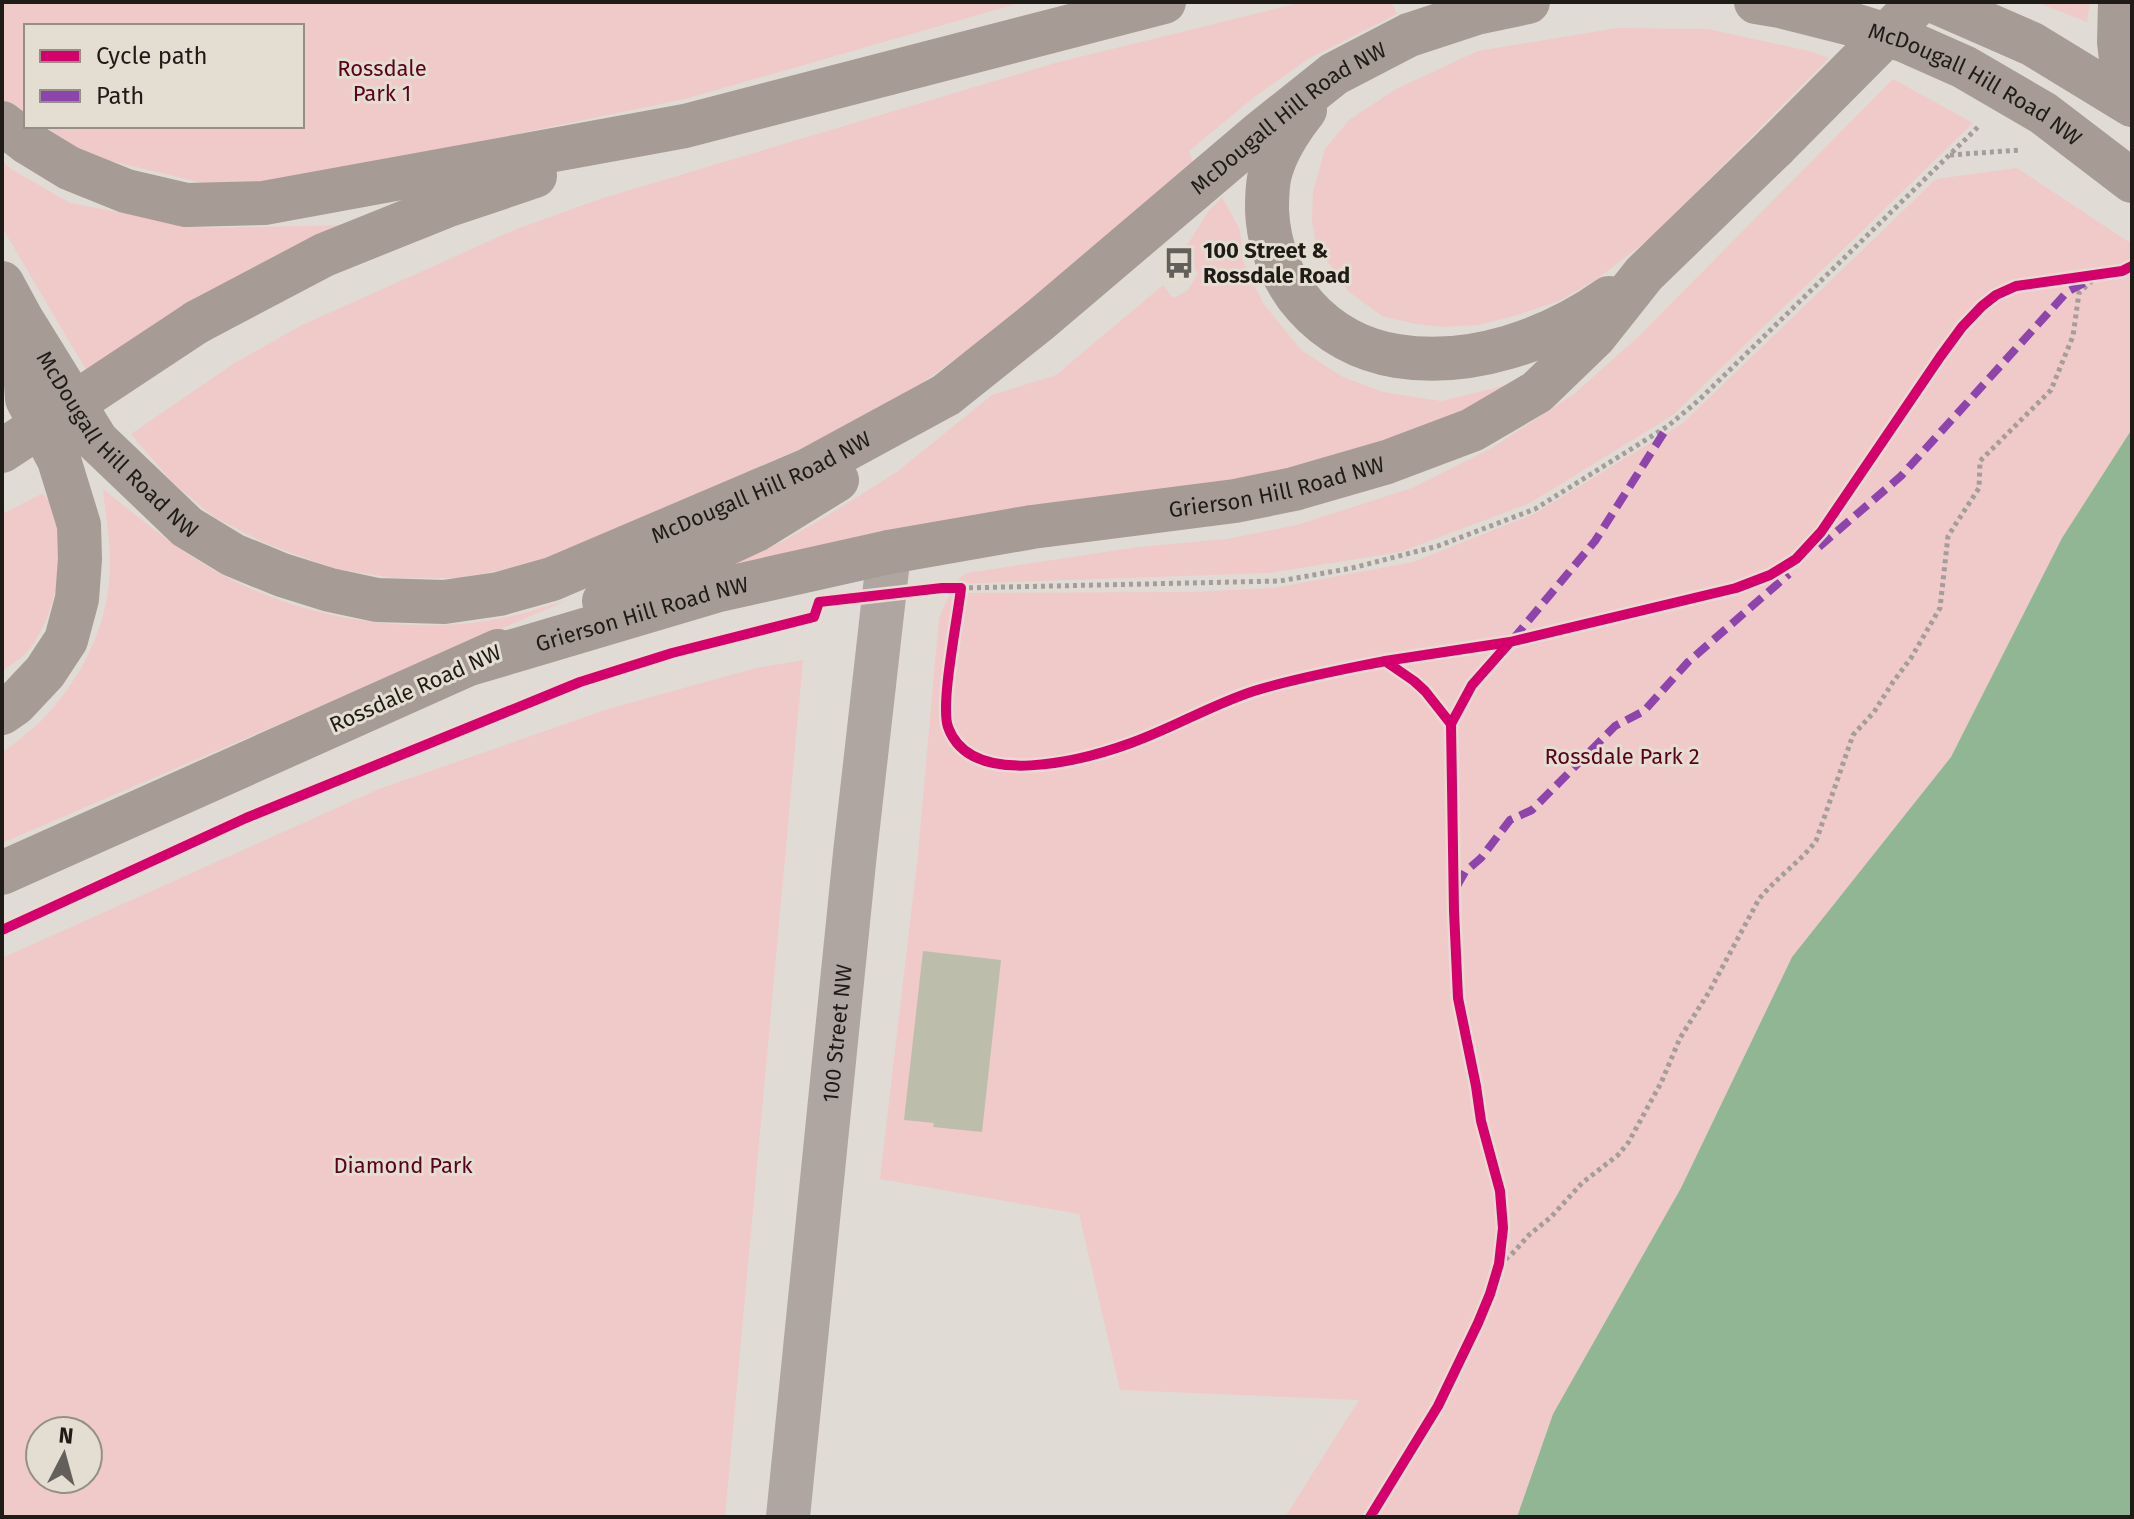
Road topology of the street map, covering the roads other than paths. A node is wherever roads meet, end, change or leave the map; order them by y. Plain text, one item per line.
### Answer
1 (1164, 2) edge
2 (1528, 2) edge
3 (1756, 2) edge
4 (1919, 2) edge
5 (1936, 2) edge
6 (2120, 2) edge
7 (1334, 74) junction
8 (2129, 102) edge
9 (2, 123) edge
10 (685, 126) junction
11 (2132, 181) edge
12 (1644, 274) junction
13 (12, 301) edge
14 (893, 425) junction
15 (2, 451) edge
16 (889, 552) junction
17 (473, 663) junction
18 (2, 713) edge
19 (2, 873) edge
20 (788, 1517) edge

1 - 10 main road
2 - 7 main road, McDougall Hill Road NW
3 - 11 main road, McDougall Hill Road NW
4 - 12 main road, Grierson Hill Road NW, bridge
5 - 8 main road
6 - 8 main road
7 - 12 main road
7 - 14 main road, McDougall Hill Road NW
9 - 10 main road
10 - 15 main road, bridge
12 - 16 main road, Grierson Hill Road NW
13 - 14 main road, McDougall Hill Road NW
13 - 18 main road
14 - 17 main road, Rossdale Road NW
16 - 17 main road, Grierson Hill Road NW
16 - 20 street, 100 Street NW
17 - 19 main road, Rossdale Road NW

